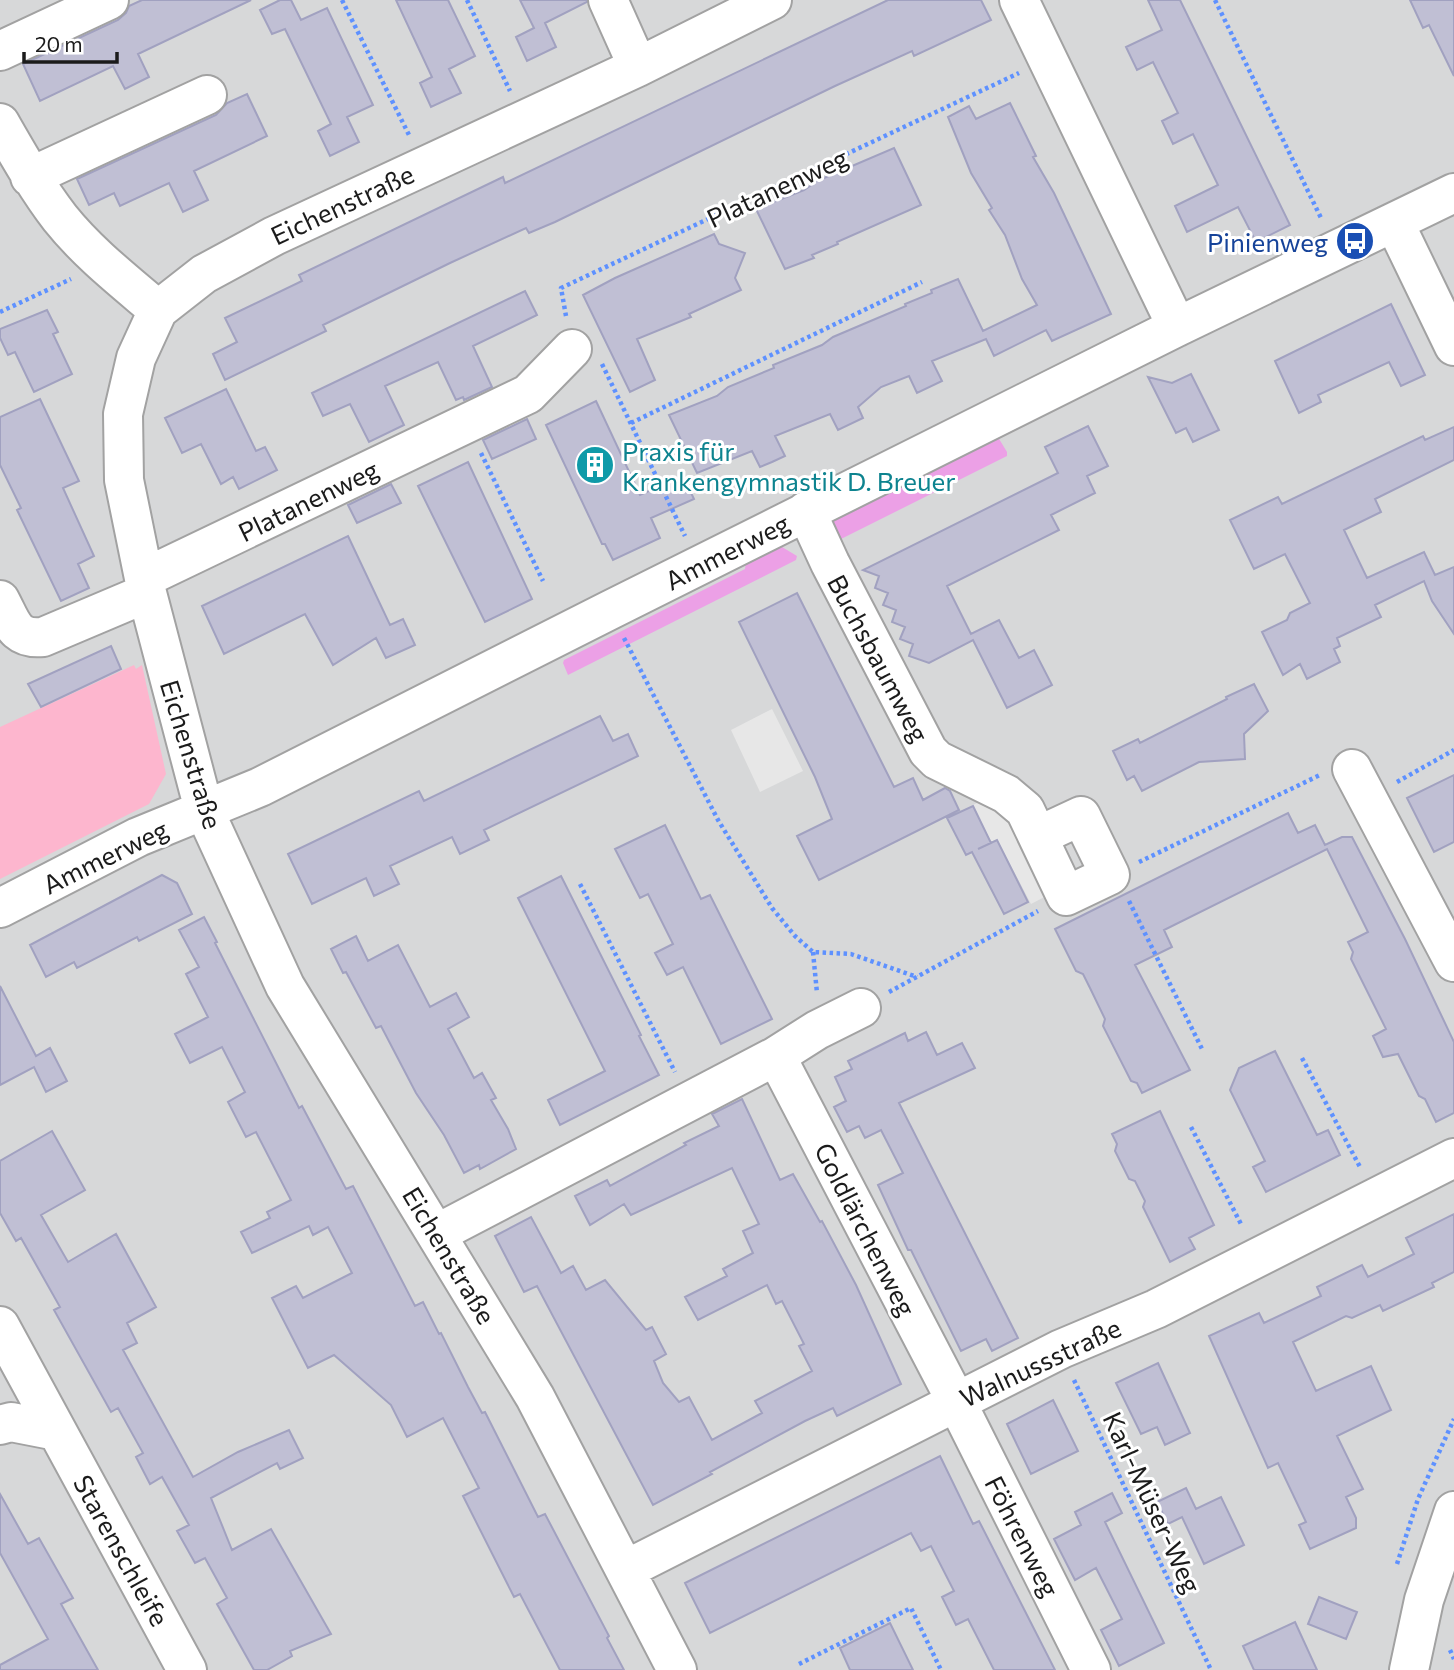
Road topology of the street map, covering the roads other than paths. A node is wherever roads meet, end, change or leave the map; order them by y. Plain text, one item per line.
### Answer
1 (109, 0) edge
2 (608, 0) edge
3 (772, 0) edge
4 (1019, 0) edge
5 (0, 51) edge
6 (638, 67) junction
7 (207, 94) dead end
8 (0, 123) edge
9 (30, 177) junction
10 (1454, 193) edge
11 (1394, 222) junction
12 (158, 310) junction
13 (1177, 327) junction
14 (1454, 346) edge
15 (572, 349) road end
16 (806, 511) junction
17 (146, 586) junction
18 (0, 600) edge
19 (1360, 784) road end
20 (204, 810) junction
21 (1038, 836) junction
22 (0, 908) edge
23 (1454, 962) edge
24 (861, 1009) road end
25 (776, 1056) junction
26 (1454, 1158) edge
27 (438, 1233) junction
28 (0, 1326) edge
29 (956, 1401) junction
30 (0, 1425) edge
31 (57, 1431) junction
32 (1454, 1511) edge
33 (627, 1569) junction
34 (187, 1670) edge
35 (677, 1670) edge
36 (1091, 1670) edge
37 (1409, 1670) edge

1 - 5 street
2 - 6 street
3 - 6 street, Eichenstraße
4 - 13 street
6 - 12 street, Eichenstraße
7 - 9 street
8 - 9 street
9 - 12 street
10 - 11 street, Ammerweg
11 - 13 street, Ammerweg
11 - 14 street
12 - 17 street, Eichenstraße
13 - 16 street, Ammerweg
15 - 17 street, Platanenweg
16 - 20 street, Ammerweg
16 - 21 street, Buchsbaumweg
17 - 18 street, Platanenweg
17 - 20 street, Eichenstraße
19 - 23 street
20 - 22 street, Ammerweg
20 - 27 street, Eichenstraße
21 - 21 street, Buchsbaumweg
24 - 25 street
25 - 27 street
25 - 29 street, Goldlärchenweg
26 - 29 street, Walnussstraße
27 - 33 street, Eichenstraße
28 - 31 street, Starenschleife
29 - 33 street, Walnussstraße
29 - 36 street, Föhrenweg
30 - 31 street
31 - 34 street, Starenschleife
32 - 37 street
33 - 35 street, Eichenstraße

